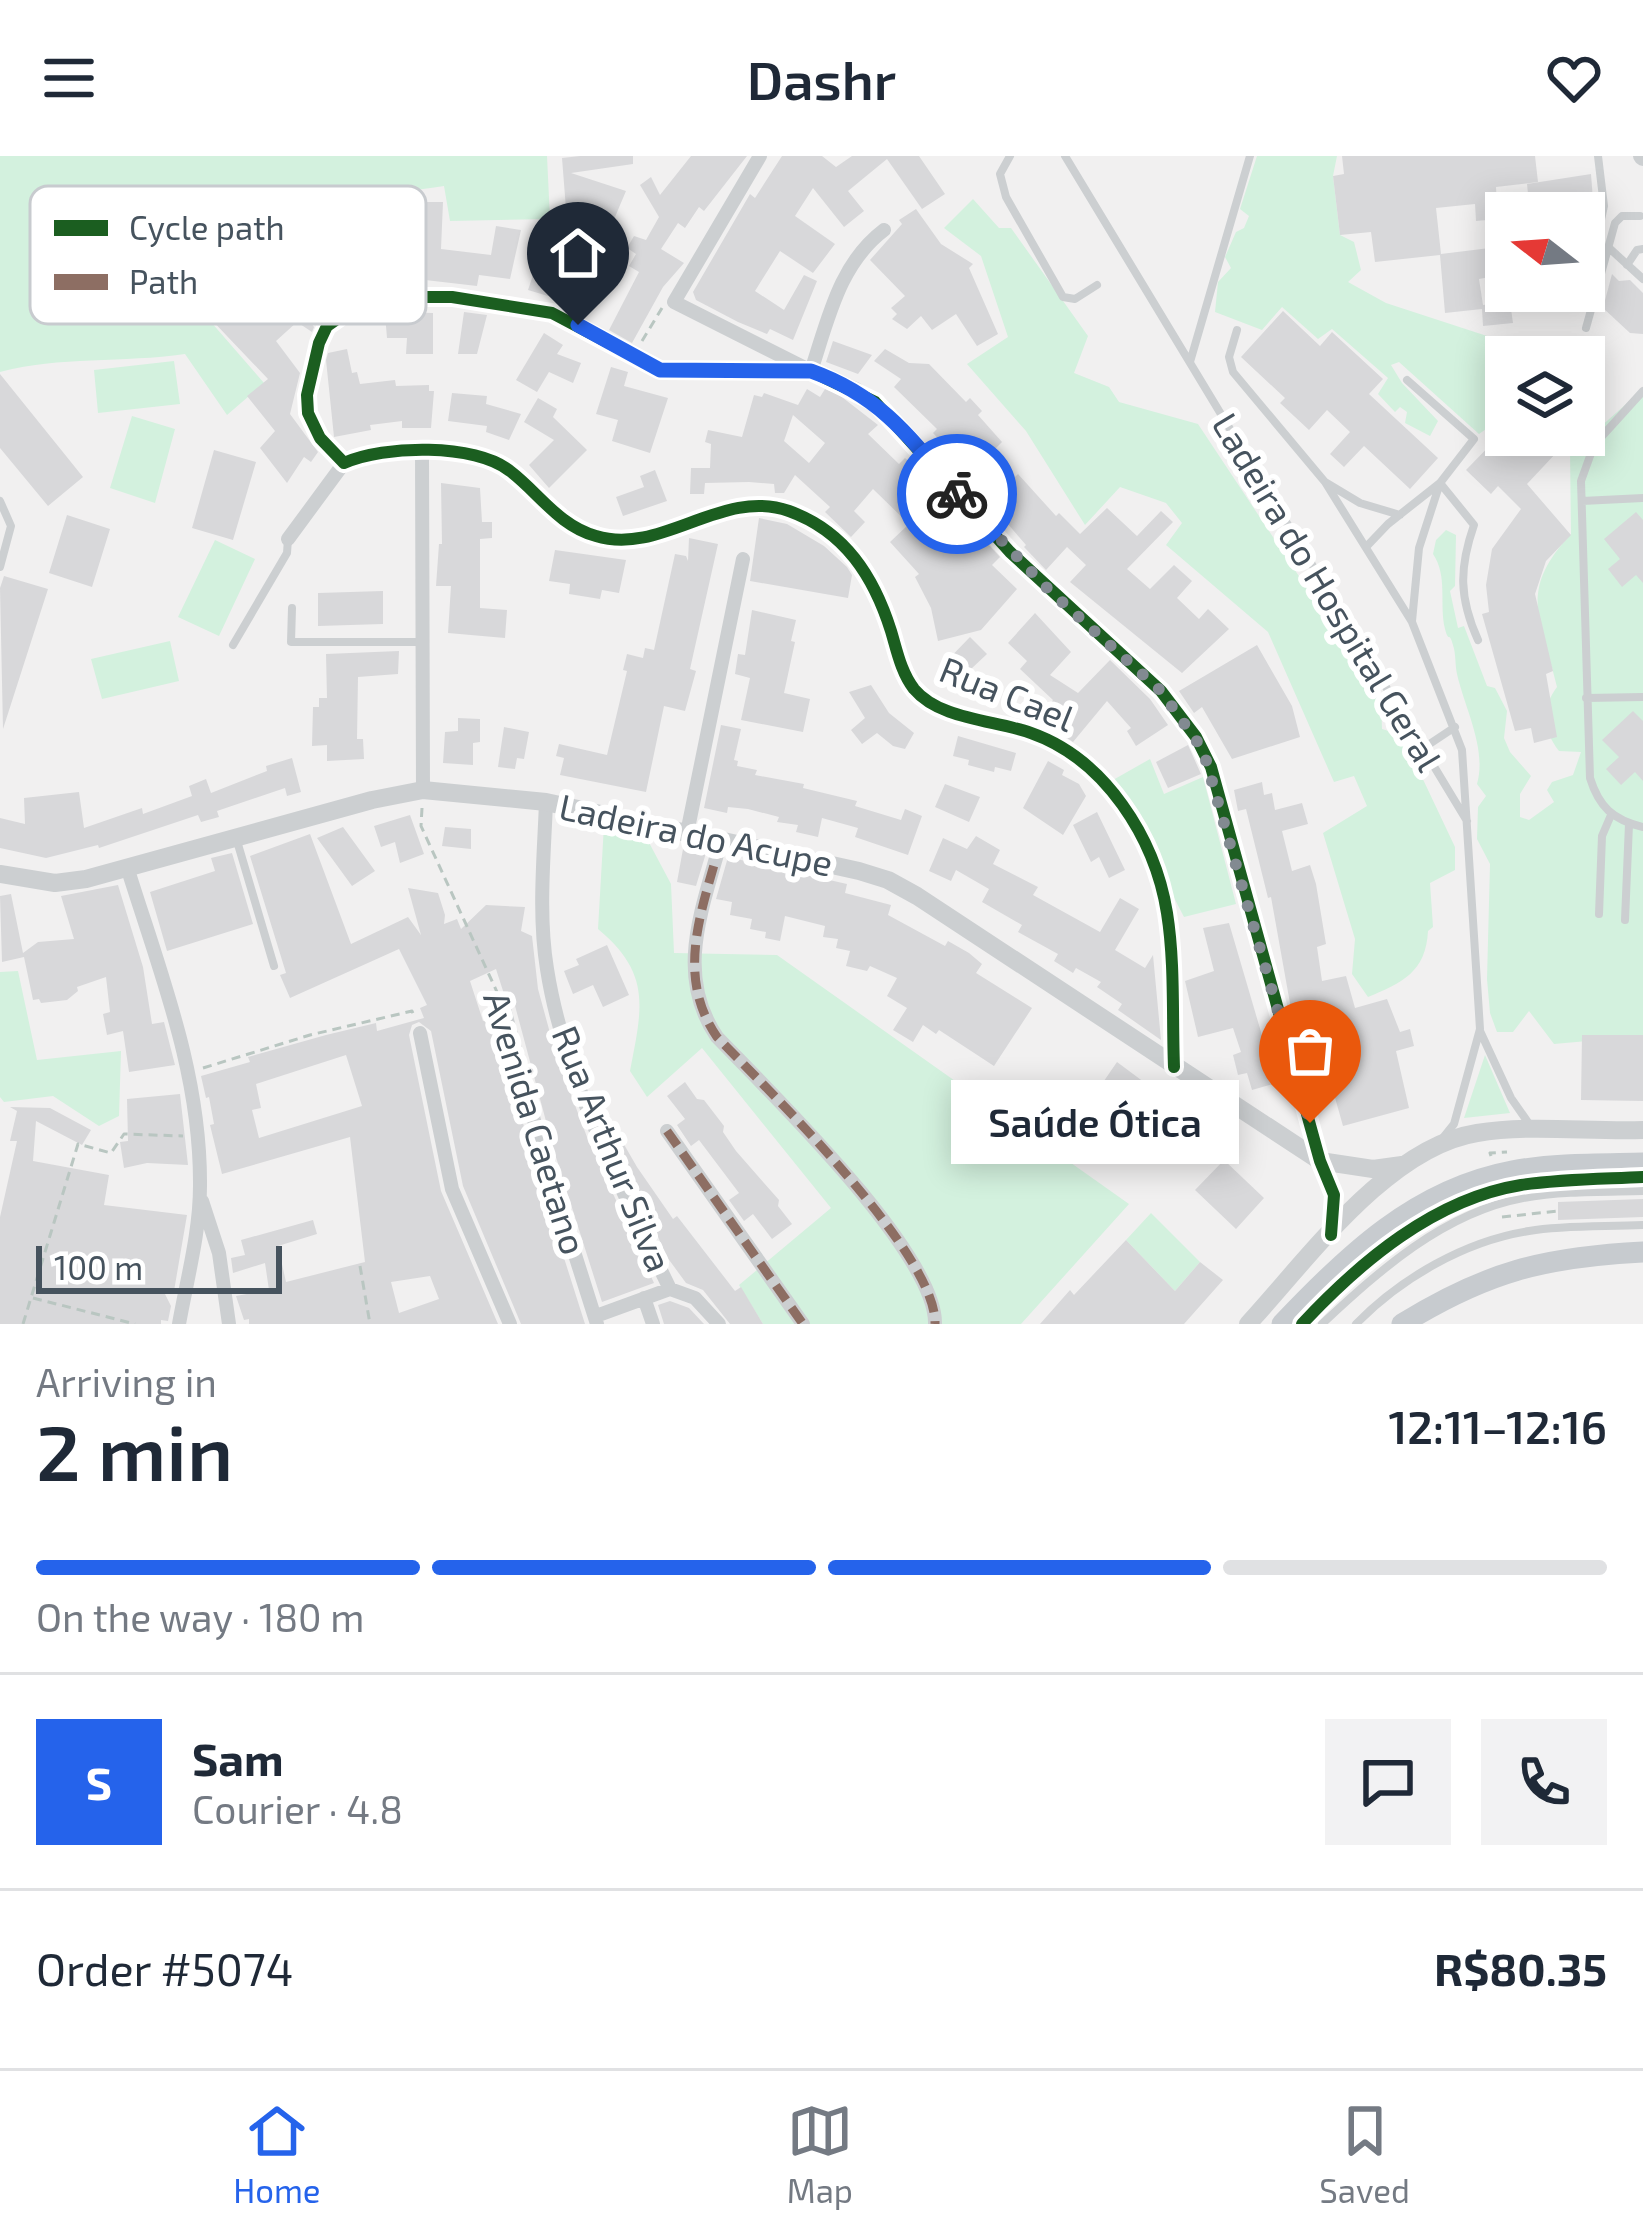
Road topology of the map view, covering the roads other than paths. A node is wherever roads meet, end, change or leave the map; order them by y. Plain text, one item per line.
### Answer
1 (760, 156) edge
2 (1010, 156) edge
3 (1065, 156) edge
4 (1250, 156) edge
5 (1598, 156) edge
6 (1602, 192) edge
7 (1642, 216) edge
8 (884, 230) dead end
9 (1607, 246) junction
10 (1643, 249) edge
11 (1627, 265) junction
12 (1643, 279) edge
13 (1097, 285) dead end
14 (426, 297) edge
15 (334, 324) edge
16 (1586, 328) dead end
17 (1237, 330) dead end
18 (1190, 363) junction
19 (811, 371) junction
20 (1407, 380) dead end
21 (1643, 391) edge
22 (422, 451) junction
23 (344, 463) junction
24 (1325, 482) junction
25 (1440, 483) junction
26 (0, 500) edge
27 (1582, 501) junction
28 (1641, 501) edge
29 (1400, 515) junction
30 (288, 539) joint
31 (1367, 546) junction
32 (743, 559) dead end
33 (0, 567) edge
34 (292, 608) dead end
35 (1412, 622) junction
36 (1478, 640) dead end
37 (423, 642) junction
38 (233, 645) dead end
39 (1586, 698) junction
40 (1642, 698) edge
41 (1455, 727) junction
42 (1421, 749) junction
43 (423, 790) junction
44 (546, 802) junction
45 (1611, 815) junction
46 (1467, 820) junction
47 (1629, 824) junction
48 (1643, 827) edge
49 (687, 833) junction
50 (236, 838) junction
51 (721, 840) junction
52 (128, 871) junction
53 (0, 874) edge
54 (1599, 914) dead end
55 (1625, 920) dead end
56 (274, 966) dead end
57 (503, 1005) road end
58 (1480, 1030) junction
59 (420, 1034) road end
60 (1174, 1067) junction
61 (668, 1130) dead end
62 (1534, 1130) junction
63 (1643, 1130) edge
64 (1438, 1145) junction
65 (1320, 1161) junction
66 (1643, 1163) edge
67 (1402, 1165) junction
68 (200, 1190) junction
69 (1643, 1191) edge
70 (1643, 1225) edge
71 (1331, 1235) junction
72 (1643, 1252) edge
73 (670, 1288) junction
74 (644, 1298) junction
75 (597, 1320) edge
76 (178, 1324) edge
77 (229, 1324) edge
78 (510, 1324) edge
79 (653, 1324) edge
80 (719, 1324) edge
81 (803, 1324) edge
82 (935, 1324) edge
83 (1248, 1324) edge
84 (1282, 1324) edge
85 (1322, 1324) edge
86 (1356, 1324) edge
87 (1402, 1324) edge

1 - 19 street
2 - 13 lane
3 - 18 lane, Ladeira do Hospital Geral
4 - 18 lane
5 - 6 lane
7 - 9 lane
8 - 19 street
9 - 11 lane
9 - 16 lane
10 - 11 lane
11 - 12 lane
14 - 19 street
15 - 23 street
17 - 24 lane, Ladeira do Hospital Geral
18 - 42 lane, Ladeira do Hospital Geral
19 - 65 street
20 - 25 lane
21 - 27 lane
22 - 23 street, Rua Cael
22 - 37 street
22 - 60 street, Rua Cael
23 - 30 street
24 - 29 lane
24 - 31 lane, Ladeira do Hospital Geral
25 - 29 lane
25 - 35 lane
25 - 36 lane
26 - 33 lane
27 - 28 lane
27 - 39 lane
29 - 31 lane
30 - 38 lane
31 - 35 lane, Ladeira do Hospital Geral
32 - 49 street
34 - 37 lane
35 - 41 lane, Ladeira do Hospital Geral
37 - 43 street
39 - 40 lane
39 - 45 lane
41 - 42 lane
41 - 46 lane, Ladeira do Hospital Geral
42 - 46 lane, Ladeira do Hospital Geral
43 - 44 street, Ladeira do Acupe
43 - 50 street, Ladeira do Acupe
44 - 49 street, Ladeira do Acupe
44 - 73 street, Rua Arthur Silva
45 - 47 lane
45 - 54 lane
46 - 58 lane, Ladeira do Hospital Geral
47 - 48 lane
47 - 55 lane
49 - 51 street, Ladeira do Acupe
50 - 52 street, Ladeira do Acupe
50 - 56 lane
51 - 60 street, Ladeira do Acupe
51 - 82 street
52 - 53 street, Ladeira do Acupe
52 - 68 street
57 - 75 street, Avenida Caetano
58 - 62 lane, Ladeira do Hospital Geral
58 - 64 lane, Ladeira do Hospital Geral
59 - 78 street
60 - 65 street, Ladeira do Acupe
61 - 81 street
62 - 63 street
62 - 64 street
64 - 67 street
65 - 67 street, Ladeira do Acupe
65 - 71 street
66 - 84 main road
67 - 71 street
68 - 76 street
68 - 77 street
69 - 85 lane
70 - 86 lane
71 - 83 street
72 - 87 main road
73 - 74 street
73 - 80 street, Rua Arthur Silva
74 - 75 street
74 - 79 street

